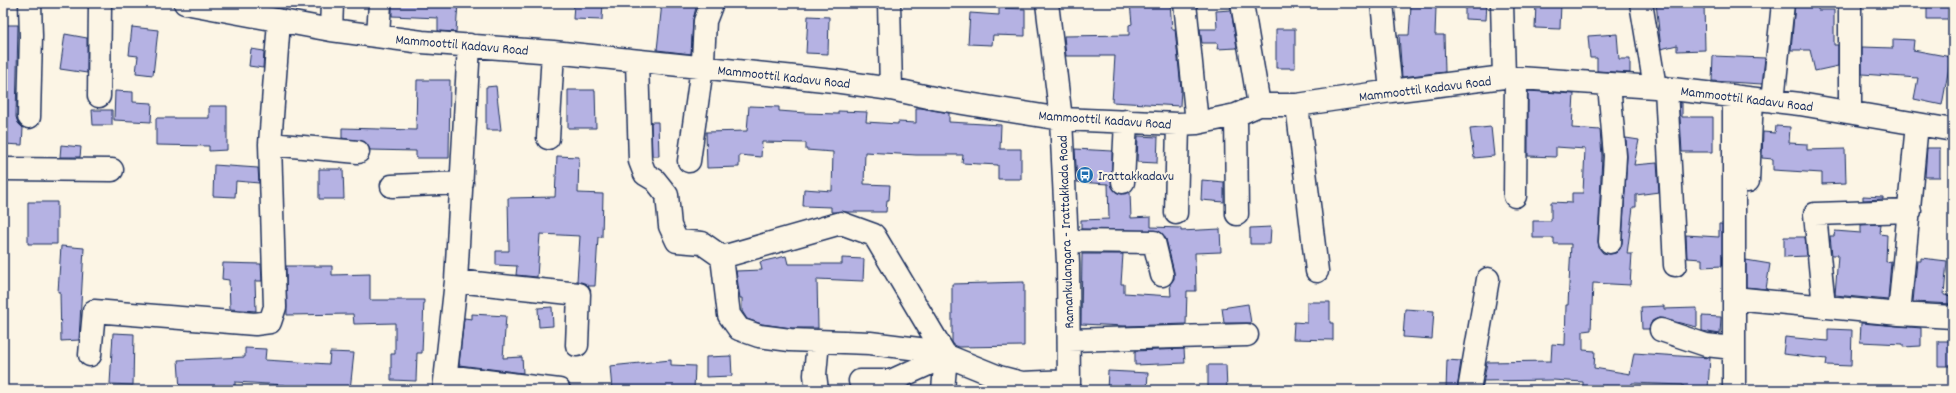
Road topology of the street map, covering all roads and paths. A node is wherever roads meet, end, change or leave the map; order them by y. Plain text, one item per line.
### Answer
1 (30, 3) edge
2 (100, 3) edge
3 (185, 3) edge
4 (332, 3) edge
5 (380, 3) edge
6 (712, 3) edge
7 (889, 3) edge
8 (1047, 3) edge
9 (1185, 3) edge
10 (1242, 3) edge
11 (1382, 3) edge
12 (1502, 3) edge
13 (1641, 3) edge
14 (1783, 3) edge
15 (1850, 3) edge
16 (210, 5) edge
17 (279, 21) junction
18 (331, 30) junction
19 (378, 36) junction
20 (469, 45) junction
21 (553, 52) junction
22 (637, 62) junction
23 (702, 67) junction
24 (1510, 78) junction
25 (1609, 84) junction
26 (1660, 87) junction
27 (891, 89) junction
28 (1390, 91) junction
29 (99, 96) dead end
30 (1753, 99) junction
31 (1259, 105) junction
32 (1297, 105) junction
33 (1850, 112) junction
34 (1236, 114) junction
35 (29, 117) dead end
36 (1061, 118) junction
37 (1126, 121) junction
38 (1187, 123) junction
39 (1917, 124) junction
40 (1953, 128) edge
41 (548, 138) dead end
42 (270, 144) junction
43 (358, 152) dead end
44 (689, 161) dead end
45 (3, 169) edge
46 (112, 170) dead end
47 (1748, 181) dead end
48 (1123, 182) dead end
49 (462, 183) junction
50 (392, 186) dead end
51 (1515, 196) dead end
52 (1910, 211) junction
53 (1176, 213) dead end
54 (1237, 214) dead end
55 (1067, 241) junction
56 (1610, 242) dead end
57 (722, 257) junction
58 (1675, 265) dead end
59 (1317, 271) dead end
60 (1162, 275) dead end
61 (1488, 279) dead end
62 (456, 281) junction
63 (1734, 298) junction
64 (1824, 307) junction
65 (1899, 314) junction
66 (1953, 317) edge
67 (1660, 330) dead end
68 (1246, 335) dead end
69 (1069, 340) junction
70 (818, 341) junction
71 (576, 346) dead end
72 (1733, 348) junction
73 (90, 356) dead end
74 (946, 356) junction
75 (860, 381) dead end
76 (445, 383) edge
77 (1069, 385) edge
78 (892, 386) edge
79 (559, 390) edge
80 (817, 390) edge
81 (943, 390) edge
82 (1475, 390) edge
83 (1734, 390) edge

1 - 35 street
2 - 29 street
3 - 16 street, Mammoottil Kadavu Road
4 - 18 street
5 - 19 street
6 - 23 street
7 - 27 street
8 - 36 street, Ramankulangara - Irattakkada Road
9 - 38 street
10 - 31 street
11 - 28 street
12 - 24 street
13 - 26 street
14 - 30 street
15 - 33 street
16 - 17 street, Mammoottil Kadavu Road
17 - 18 street, Mammoottil Kadavu Road
17 - 42 street
18 - 19 street, Mammoottil Kadavu Road
19 - 20 street, Mammoottil Kadavu Road
20 - 21 street, Mammoottil Kadavu Road
20 - 49 street
21 - 22 street, Mammoottil Kadavu Road
21 - 41 street
22 - 23 street, Mammoottil Kadavu Road
22 - 57 street
23 - 27 street, Mammoottil Kadavu Road
23 - 44 street
24 - 25 street, Mammoottil Kadavu Road
24 - 28 street, Mammoottil Kadavu Road
24 - 51 street
25 - 26 street, Mammoottil Kadavu Road
25 - 56 street
26 - 30 street, Mammoottil Kadavu Road
26 - 58 street
27 - 36 street, Mammoottil Kadavu Road
28 - 32 street, Mammoottil Kadavu Road
30 - 33 street, Mammoottil Kadavu Road
30 - 47 street
30 - 63 street
31 - 32 street, Mammoottil Kadavu Road
31 - 34 street, Mammoottil Kadavu Road
32 - 59 street
33 - 39 street, Mammoottil Kadavu Road
34 - 38 street, Mammoottil Kadavu Road
34 - 54 street
36 - 37 street, Mammoottil Kadavu Road
36 - 55 street, Ramankulangara - Irattakkada Road
37 - 38 street, Mammoottil Kadavu Road
37 - 48 street
38 - 53 street
39 - 40 street, Mammoottil Kadavu Road
39 - 52 street
42 - 43 street
42 - 73 street
45 - 46 street
49 - 50 street
49 - 62 street
52 - 64 street
52 - 65 street
55 - 60 street
55 - 69 street, Ramankulangara - Irattakkada Road
57 - 70 street
57 - 74 street
61 - 82 street
62 - 71 street
62 - 76 street
63 - 64 street
63 - 72 street
64 - 65 street
65 - 66 street
67 - 72 street
68 - 69 street
69 - 77 street, Ramankulangara - Irattakkada Road
70 - 74 street
70 - 80 street
72 - 83 street
74 - 77 street
74 - 78 street
74 - 81 street
75 - 78 street
76 - 79 street

